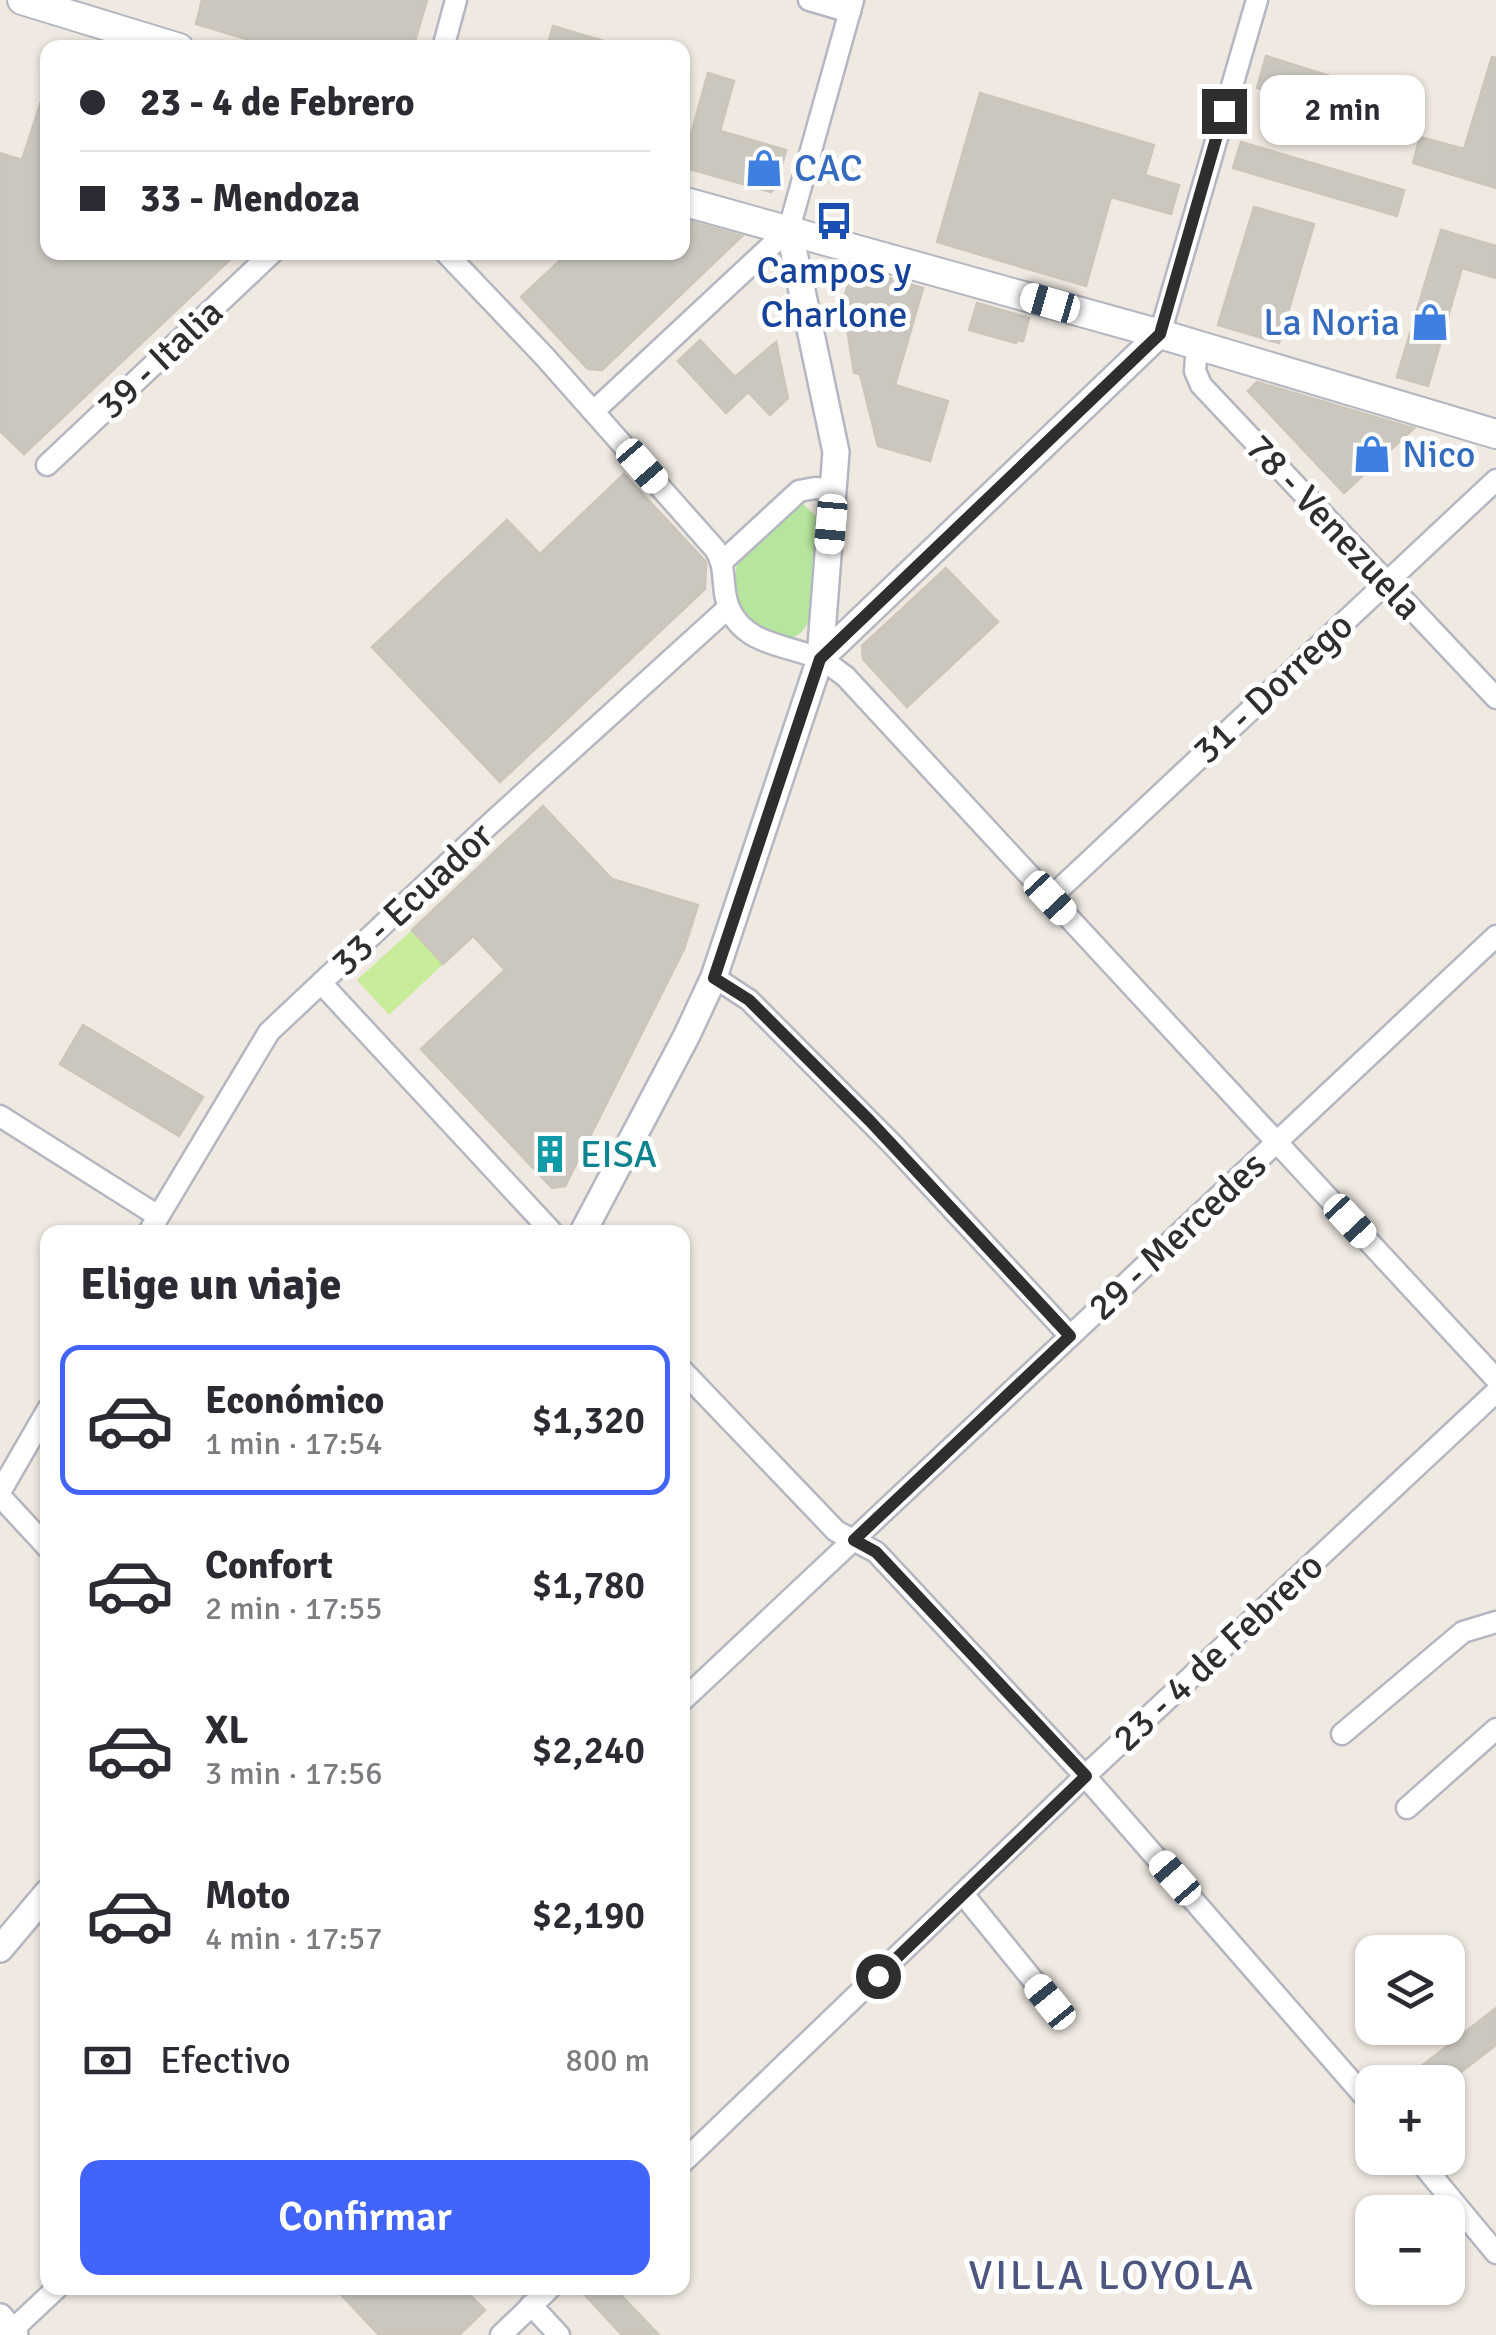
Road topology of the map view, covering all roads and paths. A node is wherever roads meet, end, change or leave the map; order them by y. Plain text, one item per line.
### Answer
1 (22, 0) edge
2 (456, 0) edge
3 (809, 0) edge
4 (1257, 0) edge
5 (851, 6) edge
6 (154, 40) edge
7 (445, 40) edge
8 (690, 203) edge
9 (790, 229) junction
10 (265, 260) edge
11 (452, 260) edge
12 (1160, 334) junction
13 (1197, 345) junction
14 (594, 412) junction
15 (1496, 434) edge
16 (48, 465) dead end
17 (1496, 480) edge
18 (834, 490) junction
19 (723, 561) junction
20 (1386, 582) junction
21 (728, 608) junction
22 (820, 659) junction
23 (1496, 698) edge
24 (1050, 898) junction
25 (1496, 936) edge
26 (714, 978) junction
27 (322, 984) junction
28 (0, 1116) edge
29 (1278, 1142) junction
30 (153, 1224) edge
31 (546, 1225) edge
32 (586, 1225) edge
33 (1070, 1336) junction
34 (690, 1378) edge
35 (1496, 1379) edge
36 (1496, 1392) edge
37 (40, 1423) edge
38 (0, 1494) edge
39 (40, 1539) edge
40 (854, 1540) junction
41 (1496, 1622) edge
42 (690, 1694) edge
43 (1496, 1729) edge
44 (1342, 1734) dead end
45 (1086, 1776) junction
46 (1407, 1808) dead end
47 (963, 1894) junction
48 (40, 1902) edge
49 (0, 1949) edge
50 (1050, 2002) dead end
51 (1355, 2085) edge
52 (690, 2156) edge
53 (1431, 2175) edge
54 (1496, 2253) edge
55 (49, 2295) edge
56 (543, 2295) edge
57 (531, 2306) junction
58 (8, 2330) edge
59 (501, 2335) edge
60 (559, 2335) edge

1 - 6 main road
2 - 7 street
3 - 5 street
4 - 12 street
5 - 9 street
8 - 9 main road
9 - 12 main road
9 - 14 street
9 - 18 street
10 - 16 street, 39 - Italia
11 - 14 street
12 - 13 main road
12 - 22 street
13 - 15 main road
13 - 20 street, 78 - Venezuela
14 - 19 street
17 - 20 street, 31 - Dorrego
18 - 19 street
18 - 22 street
19 - 21 street
20 - 23 street, 78 - Venezuela
20 - 24 street, 31 - Dorrego
21 - 22 street
21 - 27 street, 33 - Ecuador
22 - 24 street
22 - 26 street
24 - 29 street
25 - 29 street, 29 - Mercedes
26 - 32 street
26 - 33 street
27 - 30 street, 33 - Ecuador
27 - 31 street
28 - 30 street
29 - 33 street, 29 - Mercedes
29 - 35 street
33 - 40 street, 29 - Mercedes
34 - 40 street
36 - 45 street, 23 - 4 de Febrero
37 - 38 street
38 - 39 street
40 - 42 street, 29 - Mercedes
40 - 45 street
41 - 44 street
43 - 46 street
45 - 47 street, 23 - 4 de Febrero
45 - 51 street
47 - 50 street
47 - 52 street, 23 - 4 de Febrero
48 - 49 street
53 - 54 street
55 - 58 street
56 - 57 street
57 - 59 street
57 - 60 street

